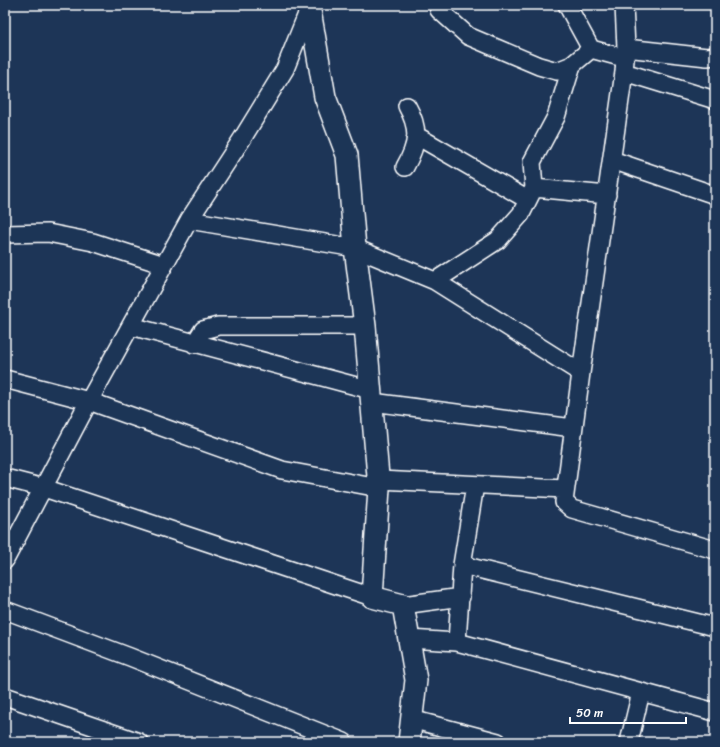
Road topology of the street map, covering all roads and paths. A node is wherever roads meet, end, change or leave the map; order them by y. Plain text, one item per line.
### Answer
1 (438, 5) edge
2 (567, 5) edge
3 (624, 5) edge
4 (309, 7) edge
5 (591, 49) junction
6 (715, 56) edge
7 (625, 60) junction
8 (572, 65) junction
9 (715, 100) edge
10 (407, 106) dead end
11 (417, 136) junction
12 (612, 160) junction
13 (405, 167) dead end
14 (531, 194) junction
15 (607, 195) junction
16 (715, 195) edge
17 (189, 220) junction
18 (5, 234) edge
19 (355, 248) junction
20 (164, 265) junction
21 (435, 281) junction
22 (131, 326) junction
23 (365, 326) junction
24 (194, 344) junction
25 (581, 373) junction
26 (5, 379) edge
27 (372, 396) junction
28 (89, 401) junction
29 (573, 428) junction
30 (5, 478) edge
31 (379, 484) junction
32 (475, 485) junction
33 (44, 488) junction
34 (564, 489) junction
35 (715, 550) edge
36 (5, 560) edge
37 (462, 565) junction
38 (372, 597) junction
39 (461, 597) junction
40 (403, 605) junction
41 (5, 610) edge
42 (715, 627) edge
43 (409, 638) junction
44 (457, 642) junction
45 (641, 692) junction
46 (5, 696) edge
47 (715, 712) edge
48 (411, 719) junction
49 (139, 742) edge
50 (344, 742) edge
51 (409, 742) edge
52 (498, 742) edge
53 (629, 742) edge

1 - 8 street
2 - 5 street
3 - 7 street
4 - 17 street
4 - 19 street
5 - 7 street
5 - 8 street
6 - 7 street
7 - 9 street
7 - 12 street
8 - 14 street
10 - 11 street
11 - 13 street
11 - 14 street
12 - 15 street
12 - 16 street
14 - 15 street
14 - 21 street
15 - 25 street
17 - 19 street
17 - 20 street
18 - 20 street
19 - 21 street
19 - 23 street
20 - 22 street
21 - 25 street
22 - 24 street
22 - 28 street
23 - 24 street
23 - 27 street
24 - 27 street
25 - 29 street
26 - 28 street
27 - 29 street
27 - 31 street
28 - 31 street
28 - 33 street
29 - 34 street
30 - 33 street
31 - 32 street
31 - 38 street
32 - 34 street
32 - 37 street
33 - 36 street
33 - 38 street
34 - 35 street
37 - 39 street
37 - 42 street
38 - 40 street
39 - 40 street
39 - 44 street
40 - 43 street
41 - 50 street
43 - 44 street
43 - 48 street
44 - 45 street
45 - 47 street
45 - 53 street
46 - 49 street
48 - 51 street
48 - 52 street

